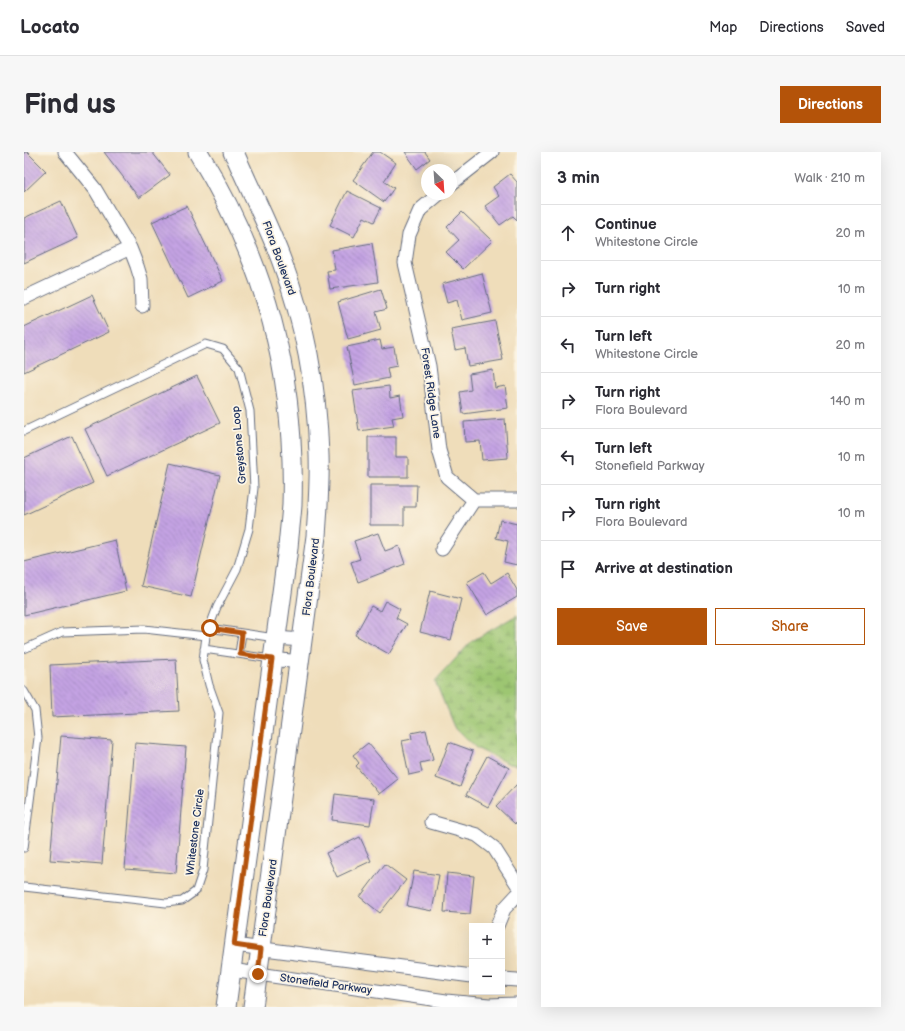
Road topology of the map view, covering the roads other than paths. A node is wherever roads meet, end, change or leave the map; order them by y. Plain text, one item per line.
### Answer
1 (65, 152) edge
2 (198, 152) edge
3 (492, 152) edge
4 (238, 154) edge
5 (211, 174) junction
6 (457, 179) edge
7 (432, 200) edge
8 (130, 248) junction
9 (24, 298) edge
10 (142, 306) dead end
11 (24, 431) edge
12 (474, 500) junction
13 (517, 500) edge
14 (442, 549) dead end
15 (210, 628) junction
16 (242, 633) junction
17 (206, 636) junction
18 (275, 638) junction
19 (303, 640) junction
20 (24, 649) edge
21 (204, 649) junction
22 (240, 654) junction
23 (272, 659) junction
24 (300, 662) junction
25 (24, 691) edge
26 (432, 822) dead end
27 (24, 848) edge
28 (517, 884) edge
29 (24, 887) edge
30 (517, 895) edge
31 (497, 923) edge
32 (234, 945) junction
33 (261, 949) junction
34 (231, 970) junction
35 (258, 974) junction
36 (469, 976) edge
37 (505, 979) edge
38 (517, 980) edge
39 (488, 1002) edge
40 (517, 1004) edge
41 (226, 1007) edge
42 (253, 1007) edge

1 - 8 street
2 - 5 street
3 - 6 street
4 - 5 street, Flora Boulevard
4 - 19 street, Flora Boulevard
5 - 18 street
7 - 12 street, Forest Ridge Lane
8 - 9 street
8 - 10 street
11 - 15 lane, Greystone Loop
12 - 13 street
12 - 14 street
15 - 16 lane
15 - 17 lane, Greystone Loop
16 - 18 lane
16 - 22 lane
17 - 20 lane
17 - 21 lane, Whitestone Circle
18 - 19 street
18 - 23 street
19 - 24 street, Flora Boulevard
21 - 22 lane
21 - 29 lane, Whitestone Circle
22 - 23 lane
23 - 24 street
23 - 32 street
24 - 33 street, Flora Boulevard
25 - 27 lane
26 - 28 street
30 - 31 street
32 - 33 street
32 - 34 street
33 - 35 street, Flora Boulevard
33 - 36 street
34 - 35 street, Stonefield Parkway
34 - 41 street
35 - 39 street, Stonefield Parkway
35 - 42 street, Flora Boulevard
37 - 38 street
39 - 40 street, Stonefield Parkway

